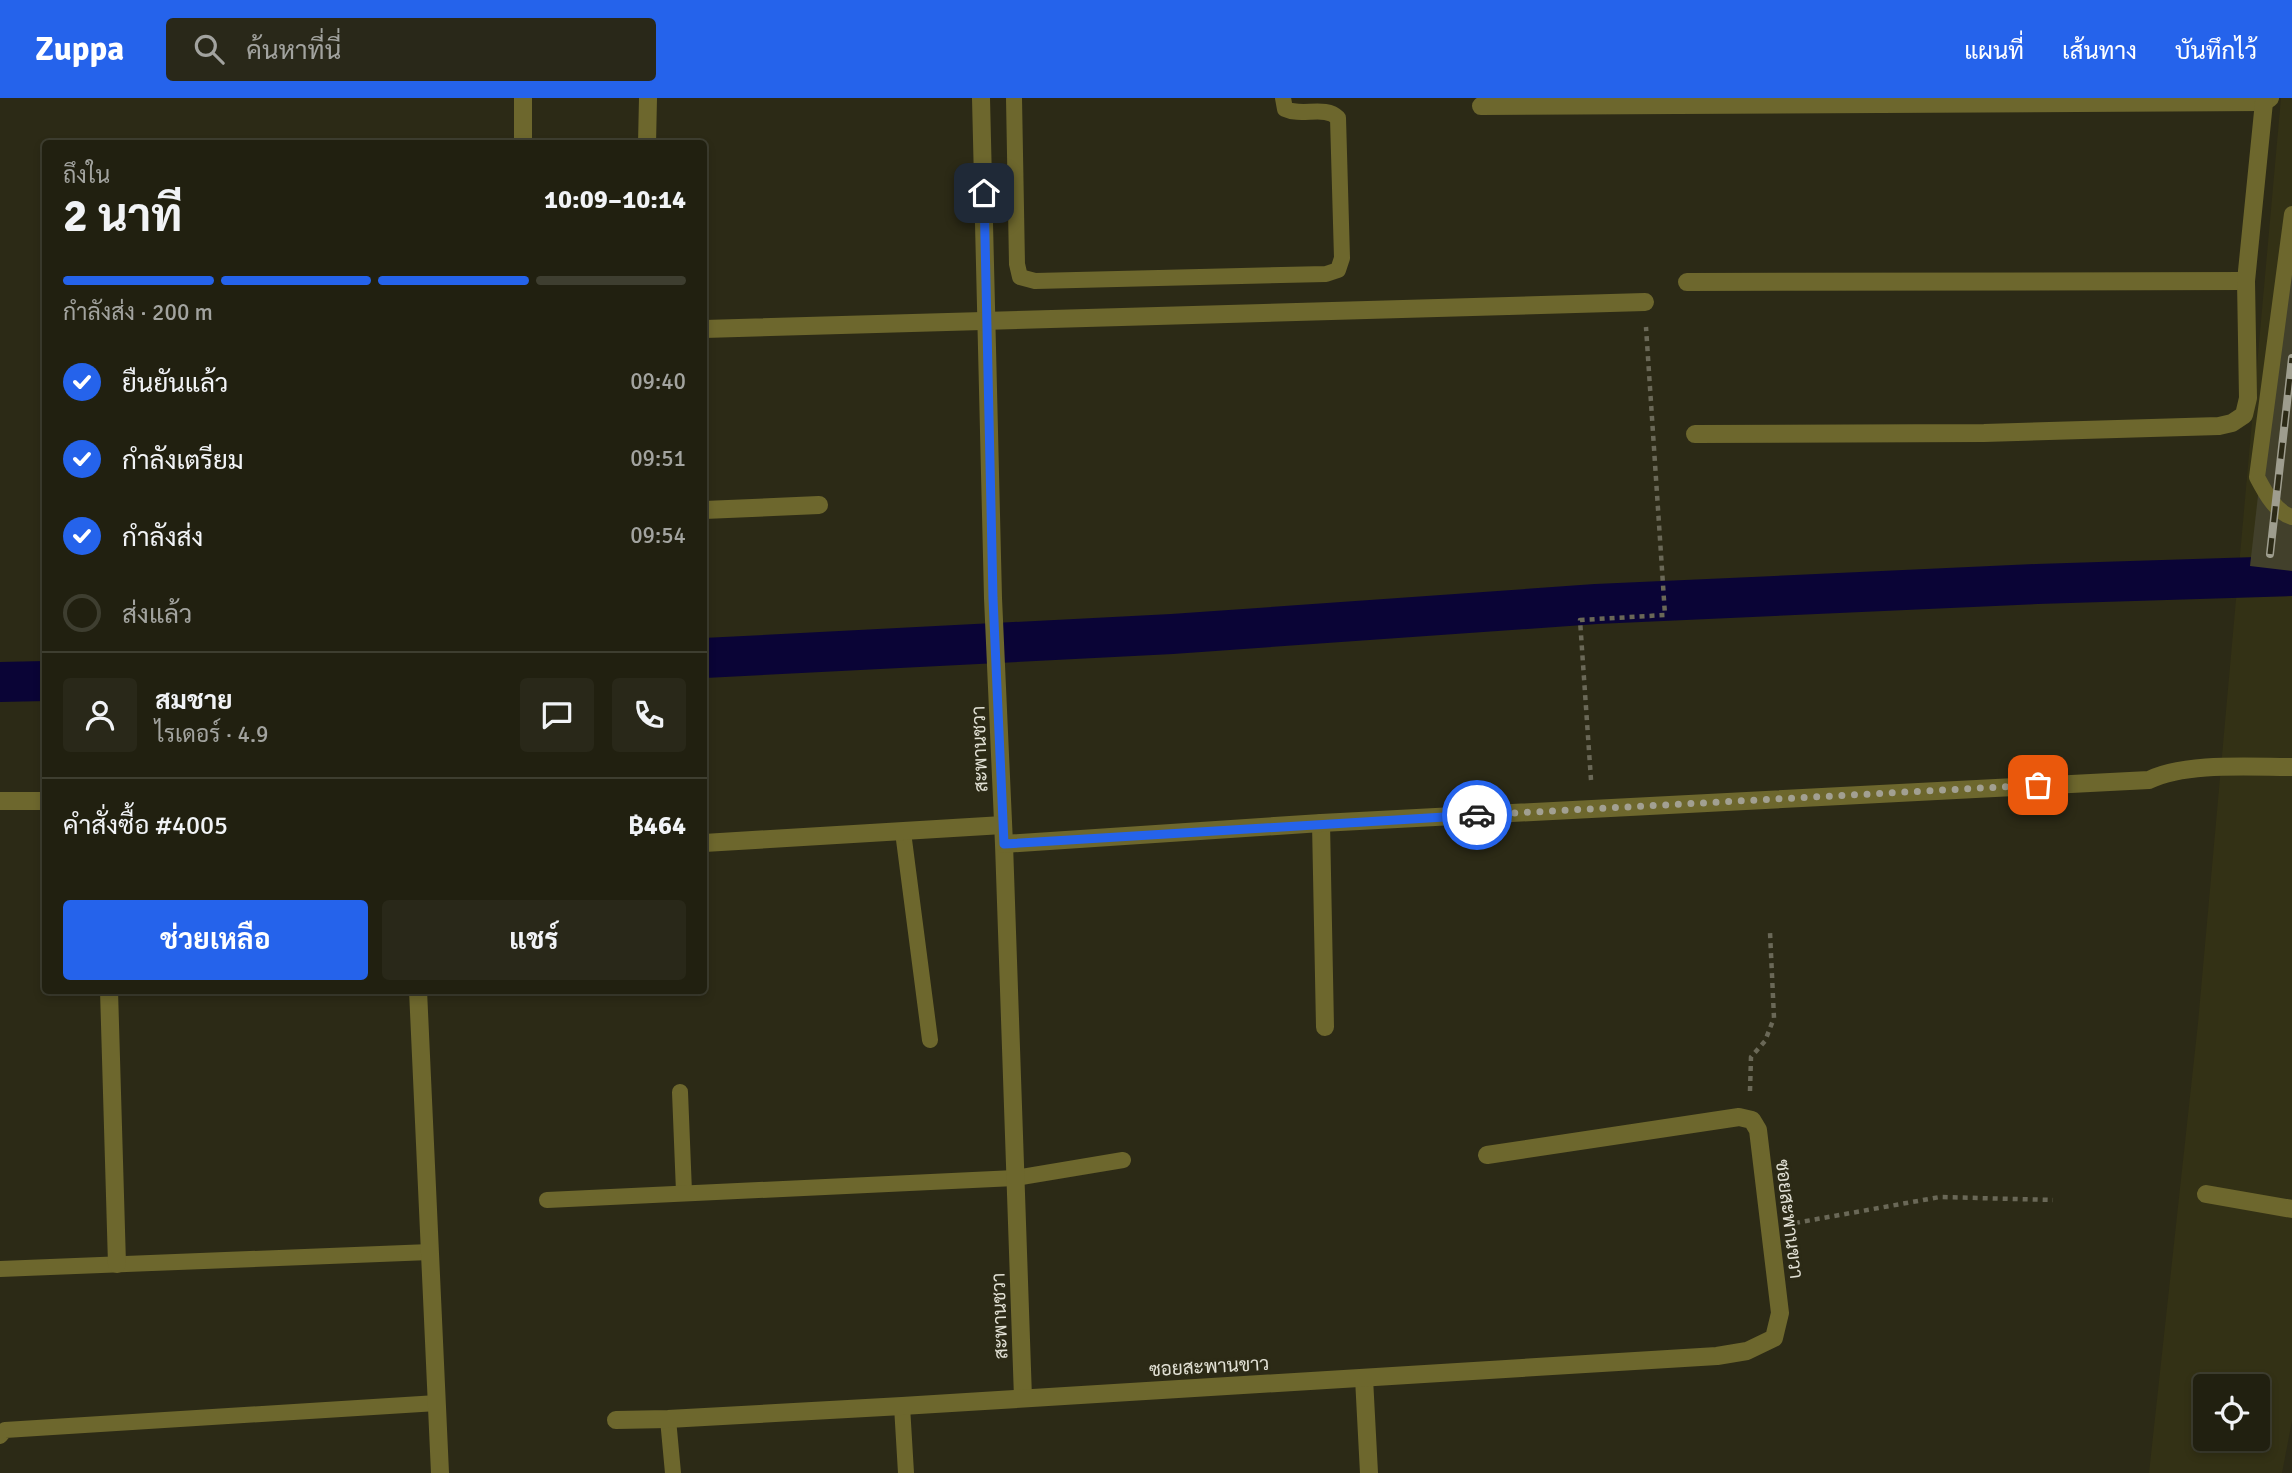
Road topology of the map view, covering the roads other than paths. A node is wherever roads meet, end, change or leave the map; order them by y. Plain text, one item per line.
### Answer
1 (523, 98) edge
2 (648, 98) edge
3 (981, 98) edge
4 (1014, 98) edge
5 (1283, 98) edge
6 (2267, 100) edge
7 (1481, 106) dead end
8 (523, 140) edge
9 (647, 140) edge
10 (2292, 214) edge
11 (2246, 281) junction
12 (1687, 282) dead end
13 (1645, 302) road end
14 (987, 319) junction
15 (707, 329) edge
16 (1695, 434) dead end
17 (819, 505) dead end
18 (707, 510) edge
19 (2292, 517) edge
20 (2292, 767) edge
21 (42, 801) edge
22 (0, 802) edge
23 (1321, 824) junction
24 (903, 832) junction
25 (1004, 834) junction
26 (707, 843) edge
27 (109, 994) edge
28 (418, 994) edge
29 (1325, 1027) dead end
30 (930, 1040) dead end
31 (680, 1091) dead end
32 (1487, 1155) dead end
33 (1123, 1160) dead end
34 (1016, 1178) junction
35 (684, 1192) junction
36 (2206, 1194) dead end
37 (547, 1200) dead end
38 (2292, 1209) edge
39 (430, 1252) junction
40 (117, 1264) junction
41 (0, 1269) edge
42 (1780, 1312) joint
43 (1364, 1378) junction
44 (1023, 1398) junction
45 (437, 1403) junction
46 (902, 1406) junction
47 (668, 1419) junction
48 (617, 1420) dead end
49 (0, 1437) edge
50 (440, 1473) edge
51 (673, 1473) edge
52 (906, 1473) edge
53 (1369, 1473) edge

1 - 8 street
2 - 9 street
3 - 14 street, สะพานชวา
4 - 5 lane
6 - 7 street
6 - 11 street
10 - 19 lane
11 - 12 street
11 - 16 street
13 - 14 street
14 - 15 street
14 - 25 street, สะพานชวา
17 - 18 street
20 - 23 street
21 - 22 street
23 - 25 street
23 - 29 street
24 - 25 street
24 - 26 street
24 - 30 lane
25 - 34 street, สะพานชวา
27 - 40 street
28 - 39 street
31 - 35 lane
32 - 42 street, ซอยสะพานขวา
33 - 34 lane
34 - 35 lane
34 - 44 street, สะพานชวา
35 - 37 lane
36 - 38 street
39 - 40 lane
39 - 45 street
40 - 41 lane
42 - 43 street, ซอยสะพานขาว
43 - 44 street, ซอยสะพานขาว
43 - 53 street
44 - 46 street, ซอยสะพานขาว
45 - 49 lane
45 - 50 street
46 - 47 street, ซอยสะพานขาว
46 - 52 lane
47 - 48 street, ซอยสะพานขาว
47 - 51 lane

